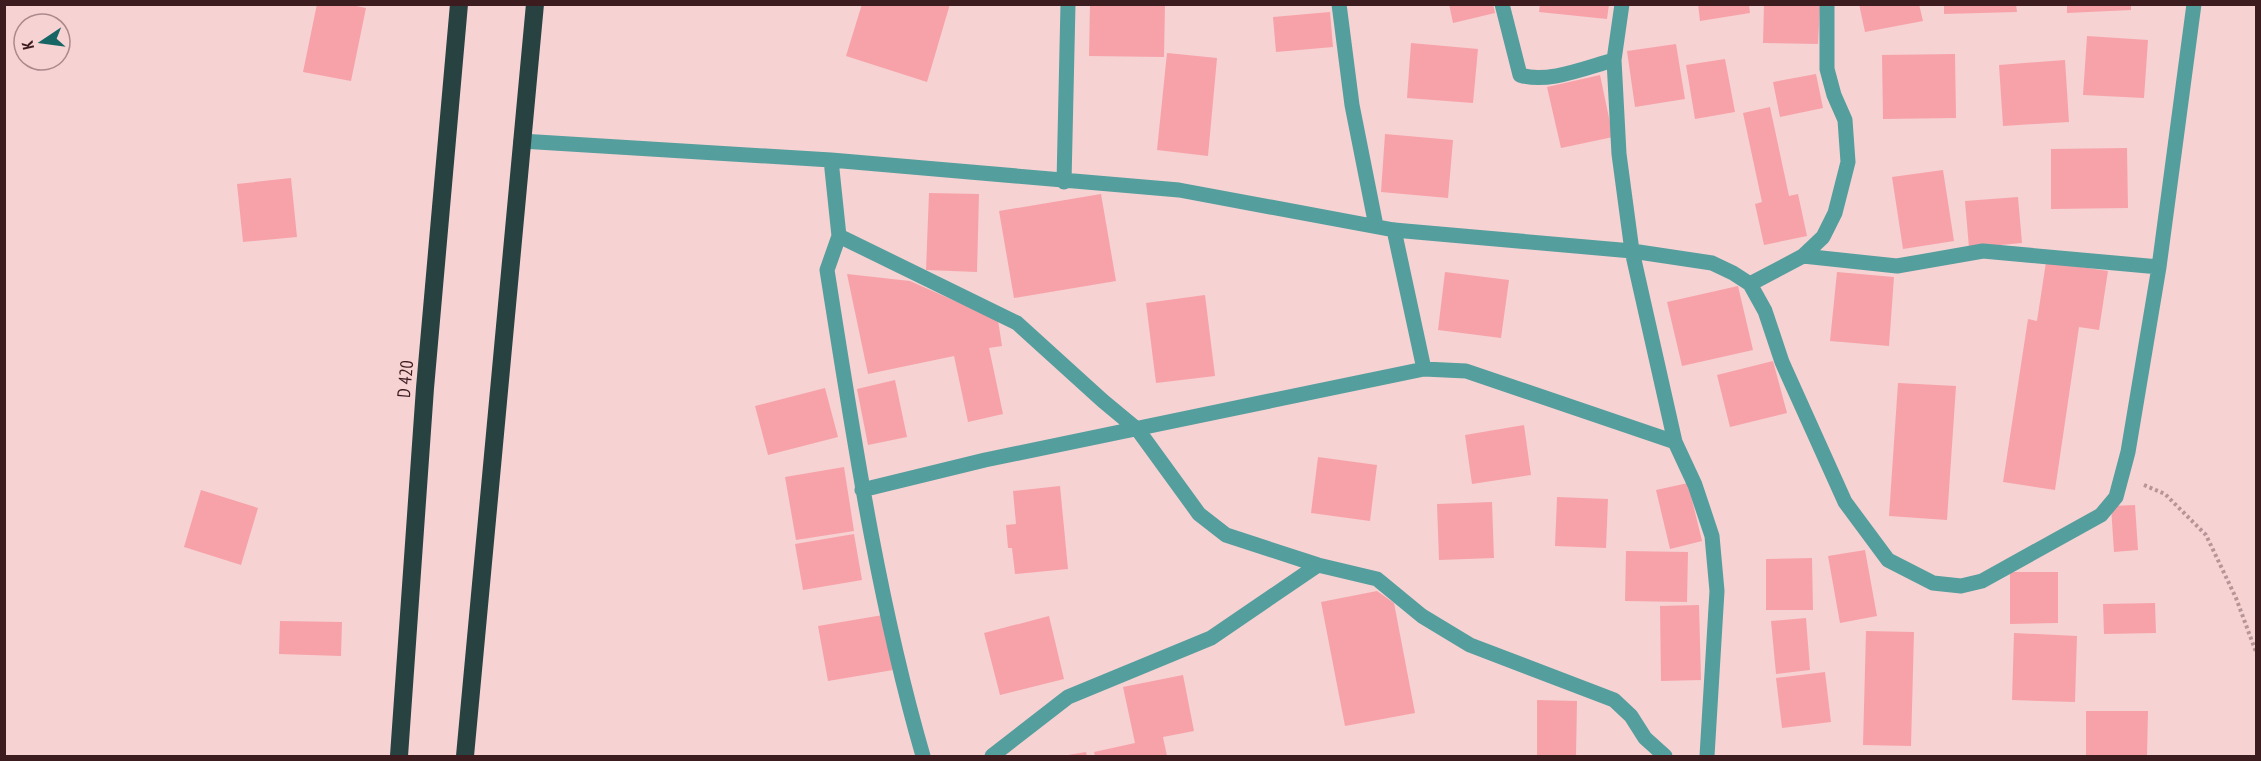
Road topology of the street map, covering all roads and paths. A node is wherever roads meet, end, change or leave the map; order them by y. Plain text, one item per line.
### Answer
1 (459, 4) edge
2 (535, 4) edge
3 (1068, 4) edge
4 (1339, 4) edge
5 (1502, 4) edge
6 (1622, 4) edge
7 (1827, 4) edge
8 (2194, 4) edge
9 (1614, 60) junction
10 (521, 141) junction
11 (831, 160) junction
12 (1064, 182) junction
13 (1376, 226) junction
14 (1394, 230) junction
15 (839, 236) junction
16 (1632, 251) junction
17 (1803, 256) junction
18 (2159, 267) junction
19 (1750, 284) junction
20 (1424, 369) junction
21 (1138, 430) junction
22 (1675, 442) junction
23 (2122, 474) junction
24 (862, 490) junction
25 (1318, 565) junction
26 (2256, 652) edge
27 (399, 756) edge
28 (465, 756) edge
29 (923, 756) edge
30 (992, 756) edge
31 (1662, 756) edge
32 (1707, 756) edge

1 - 27 highway, D 420
2 - 10 highway
3 - 12 street
4 - 13 street
5 - 9 street
6 - 9 street
7 - 17 street
8 - 18 street
9 - 16 street
10 - 11 street
10 - 28 highway
11 - 12 street
11 - 15 street
12 - 13 street
13 - 14 street
14 - 16 street
14 - 20 street
15 - 21 street
15 - 24 street
16 - 19 street
16 - 22 street
17 - 18 street
17 - 19 street
18 - 23 street
19 - 23 street
20 - 21 street
20 - 22 street
21 - 24 street
21 - 25 street
22 - 32 street
23 - 26 path
24 - 29 street
25 - 30 street
25 - 31 street

